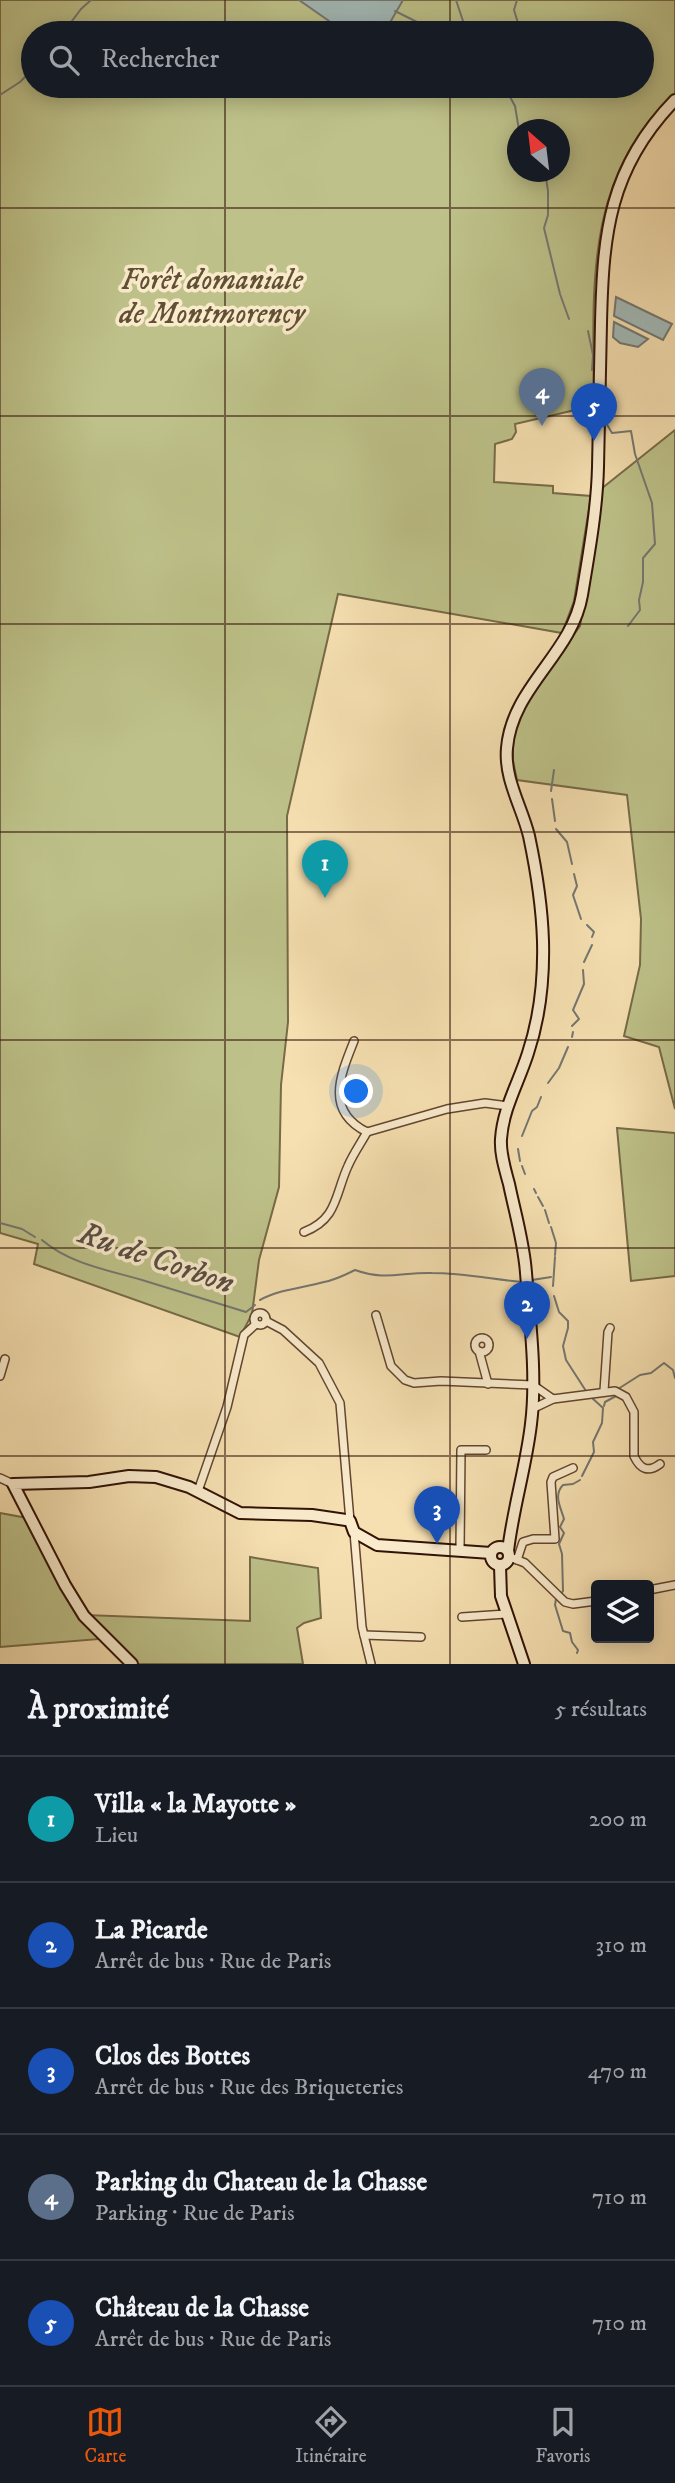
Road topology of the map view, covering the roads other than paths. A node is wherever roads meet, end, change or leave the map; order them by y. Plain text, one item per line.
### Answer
1 (675, 100) edge
2 (354, 1041) dead end
3 (508, 1105) junction
4 (367, 1132) junction
5 (304, 1231) dead end
6 (376, 1315) dead end
7 (610, 1328) dead end
8 (479, 1351) dead end
9 (5, 1359) dead end
10 (0, 1376) edge
11 (488, 1384) junction
12 (533, 1385) junction
13 (604, 1391) junction
14 (553, 1399) junction
15 (532, 1409) junction
16 (486, 1450) dead end
17 (660, 1464) dead end
18 (573, 1468) dead end
19 (0, 1478) edge
20 (13, 1484) junction
21 (198, 1491) junction
22 (352, 1527) junction
23 (460, 1550) junction
24 (491, 1553) junction
25 (509, 1554) junction
26 (500, 1566) junction
27 (675, 1585) edge
28 (654, 1589) edge
29 (591, 1602) edge
30 (506, 1614) junction
31 (462, 1618) dead end
32 (364, 1635) junction
33 (421, 1637) dead end
34 (132, 1664) edge
35 (372, 1664) edge
36 (524, 1664) edge

1 - 3 main road
2 - 4 street
3 - 4 street
3 - 12 main road
4 - 5 street
6 - 11 street
7 - 13 street
8 - 11 street
9 - 10 street
11 - 12 street
12 - 14 street
12 - 15 main road
13 - 14 street
13 - 17 street
14 - 15 street
15 - 25 main road
16 - 23 street
18 - 25 street
19 - 20 street
20 - 21 main road
20 - 34 main road
21 - 22 main road
21 - 22 street
22 - 23 main road
22 - 32 street
23 - 24 main road
24 - 25 main road
24 - 26 main road
25 - 26 main road
25 - 29 street
26 - 30 main road
27 - 28 street
30 - 31 street
30 - 36 main road
32 - 33 street
32 - 35 street

